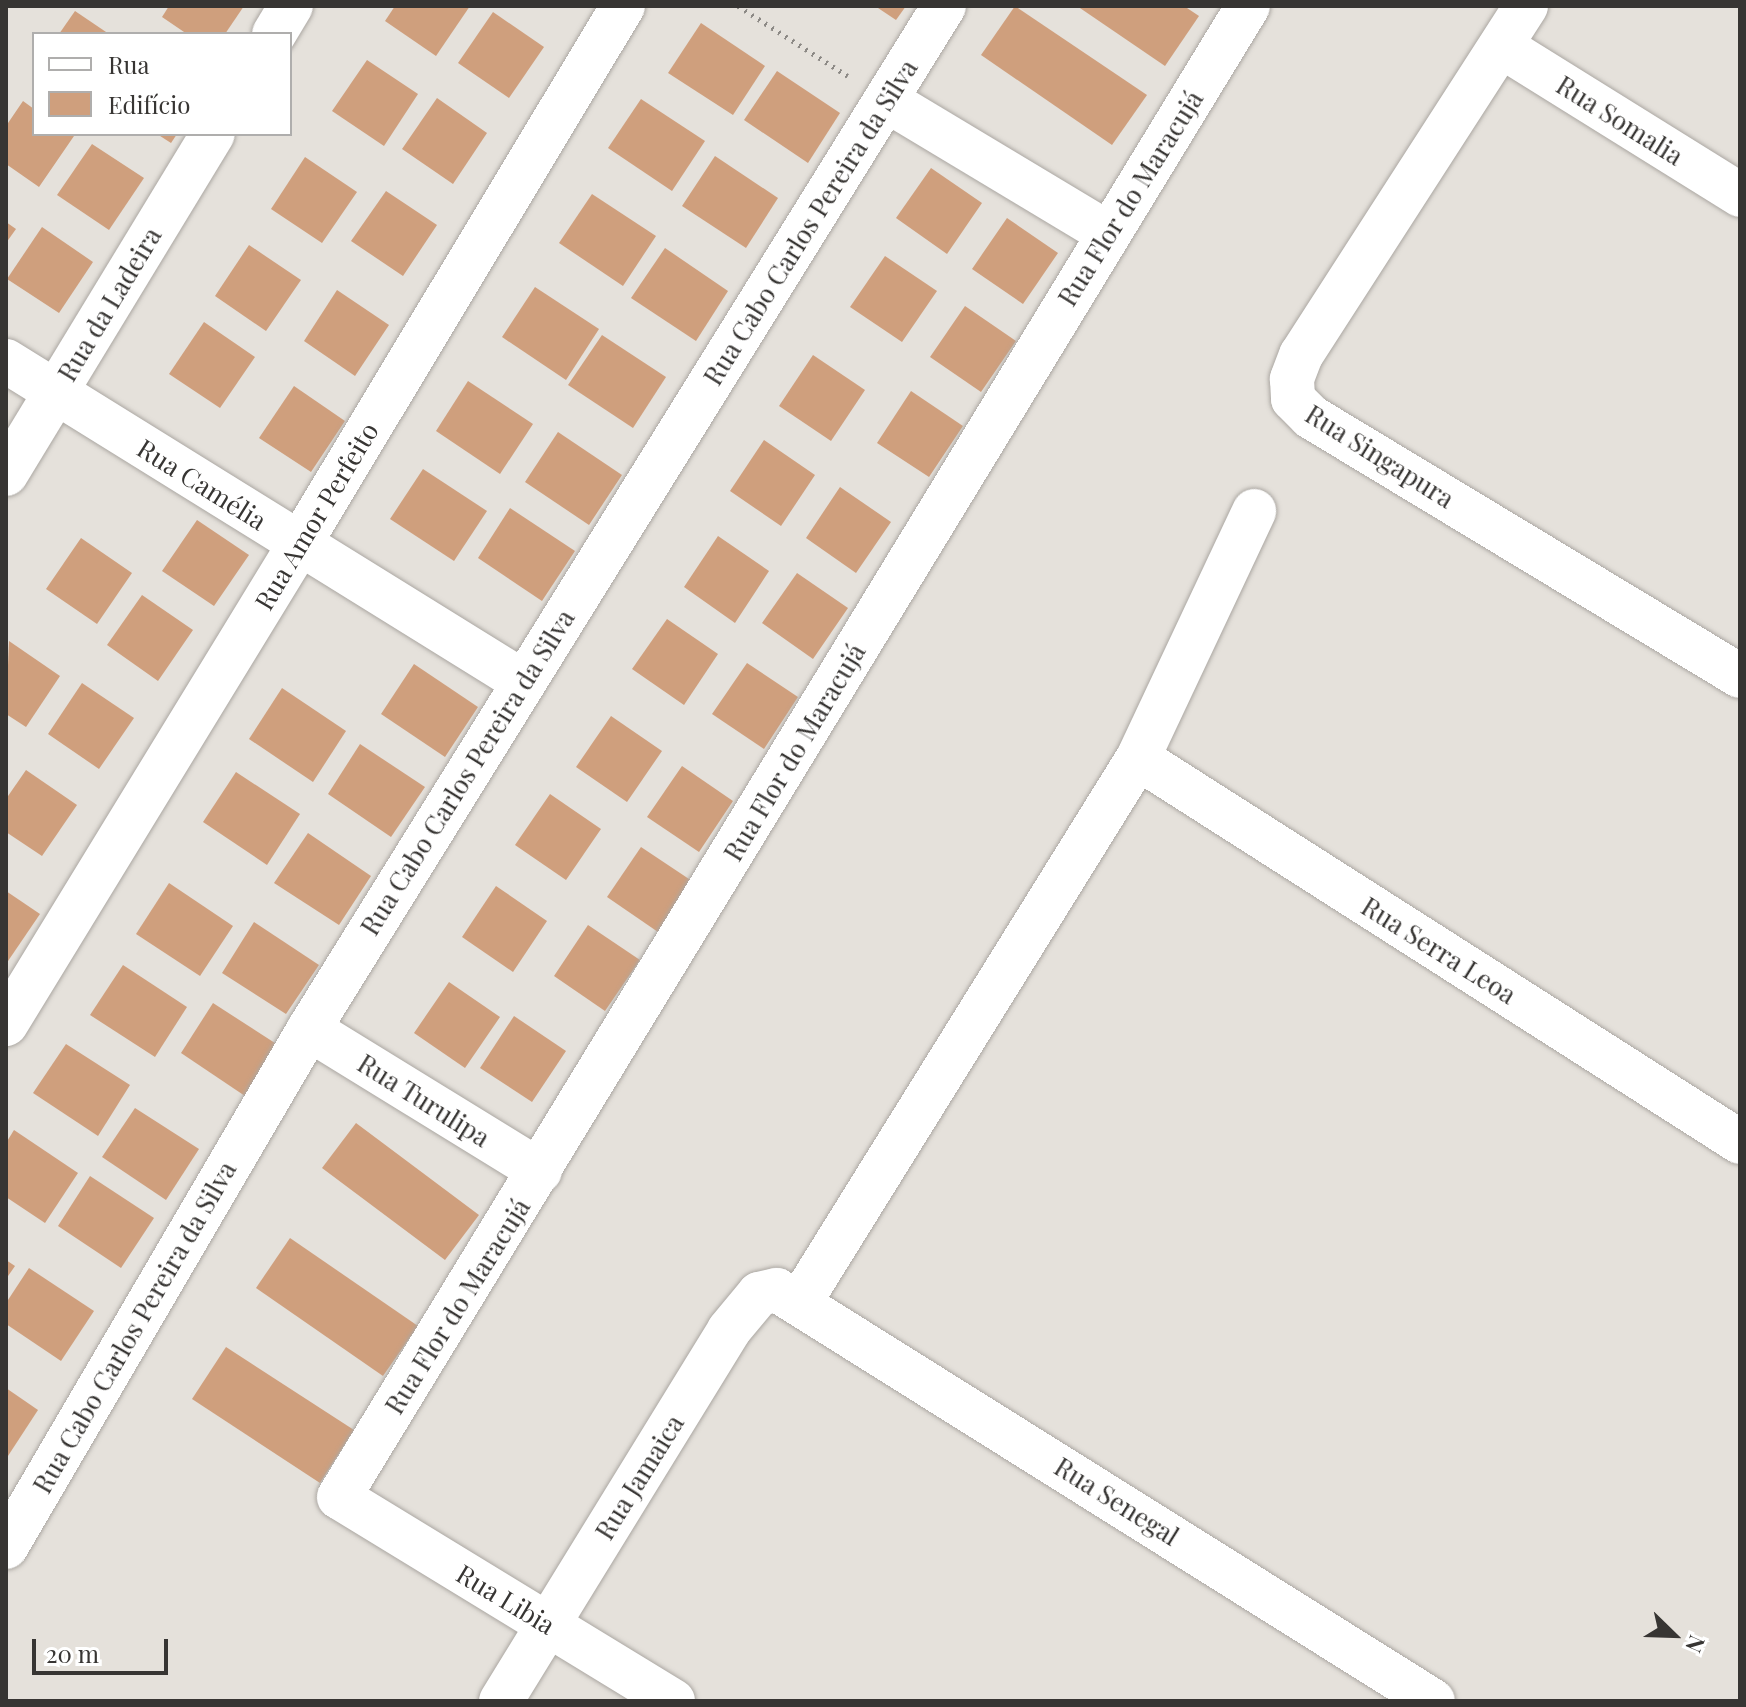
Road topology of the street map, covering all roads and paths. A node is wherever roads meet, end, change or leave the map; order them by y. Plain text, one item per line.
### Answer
1 (291, 6) edge
2 (623, 6) edge
3 (738, 6) edge
4 (944, 6) edge
5 (1248, 6) edge
6 (1526, 6) edge
7 (275, 32) edge
8 (1501, 46) junction
9 (886, 100) junction
10 (212, 136) edge
11 (1740, 195) edge
12 (1107, 233) junction
13 (6, 361) edge
14 (56, 391) junction
15 (6, 474) edge
16 (1254, 511) dead end
17 (299, 545) junction
18 (1740, 676) edge
19 (522, 681) junction
20 (1138, 758) junction
21 (6, 1024) edge
22 (309, 1029) junction
23 (1740, 1142) edge
24 (540, 1171) junction
25 (800, 1302) junction
26 (339, 1497) joint
27 (6, 1547) edge
28 (549, 1625) junction
29 (501, 1701) edge
30 (673, 1701) edge
31 (1433, 1701) edge

1 - 7 street
2 - 17 street, Rua Amor Perfeito
3 - 9 path
4 - 9 street, Rua Cabo Carlos Pereira da Silva
5 - 12 street, Rua Flor do Maracujá
6 - 8 street, Rua Singapura
8 - 11 street, Rua Somalia
8 - 18 street, Rua Singapura
9 - 12 street
9 - 19 street, Rua Cabo Carlos Pereira da Silva
10 - 14 street, Rua da Ladeira
12 - 24 street, Rua Flor do Maracujá
13 - 14 street, Rua Camélia
14 - 15 street, Rua da Ladeira
14 - 17 street, Rua Camélia
16 - 20 street
17 - 19 street, Rua Camélia
17 - 21 street, Rua Amor Perfeito
19 - 22 street, Rua Cabo Carlos Pereira da Silva
20 - 23 street, Rua Serra Leoa
20 - 25 street
22 - 24 street, Rua Turulipa
22 - 27 street, Rua Cabo Carlos Pereira da Silva
24 - 26 street, Rua Flor do Maracujá
25 - 28 street, Rua Jamaica
25 - 31 street, Rua Senegal
26 - 28 street, Rua Libia
28 - 29 street, Rua Jamaica
28 - 30 street, Rua Libia

